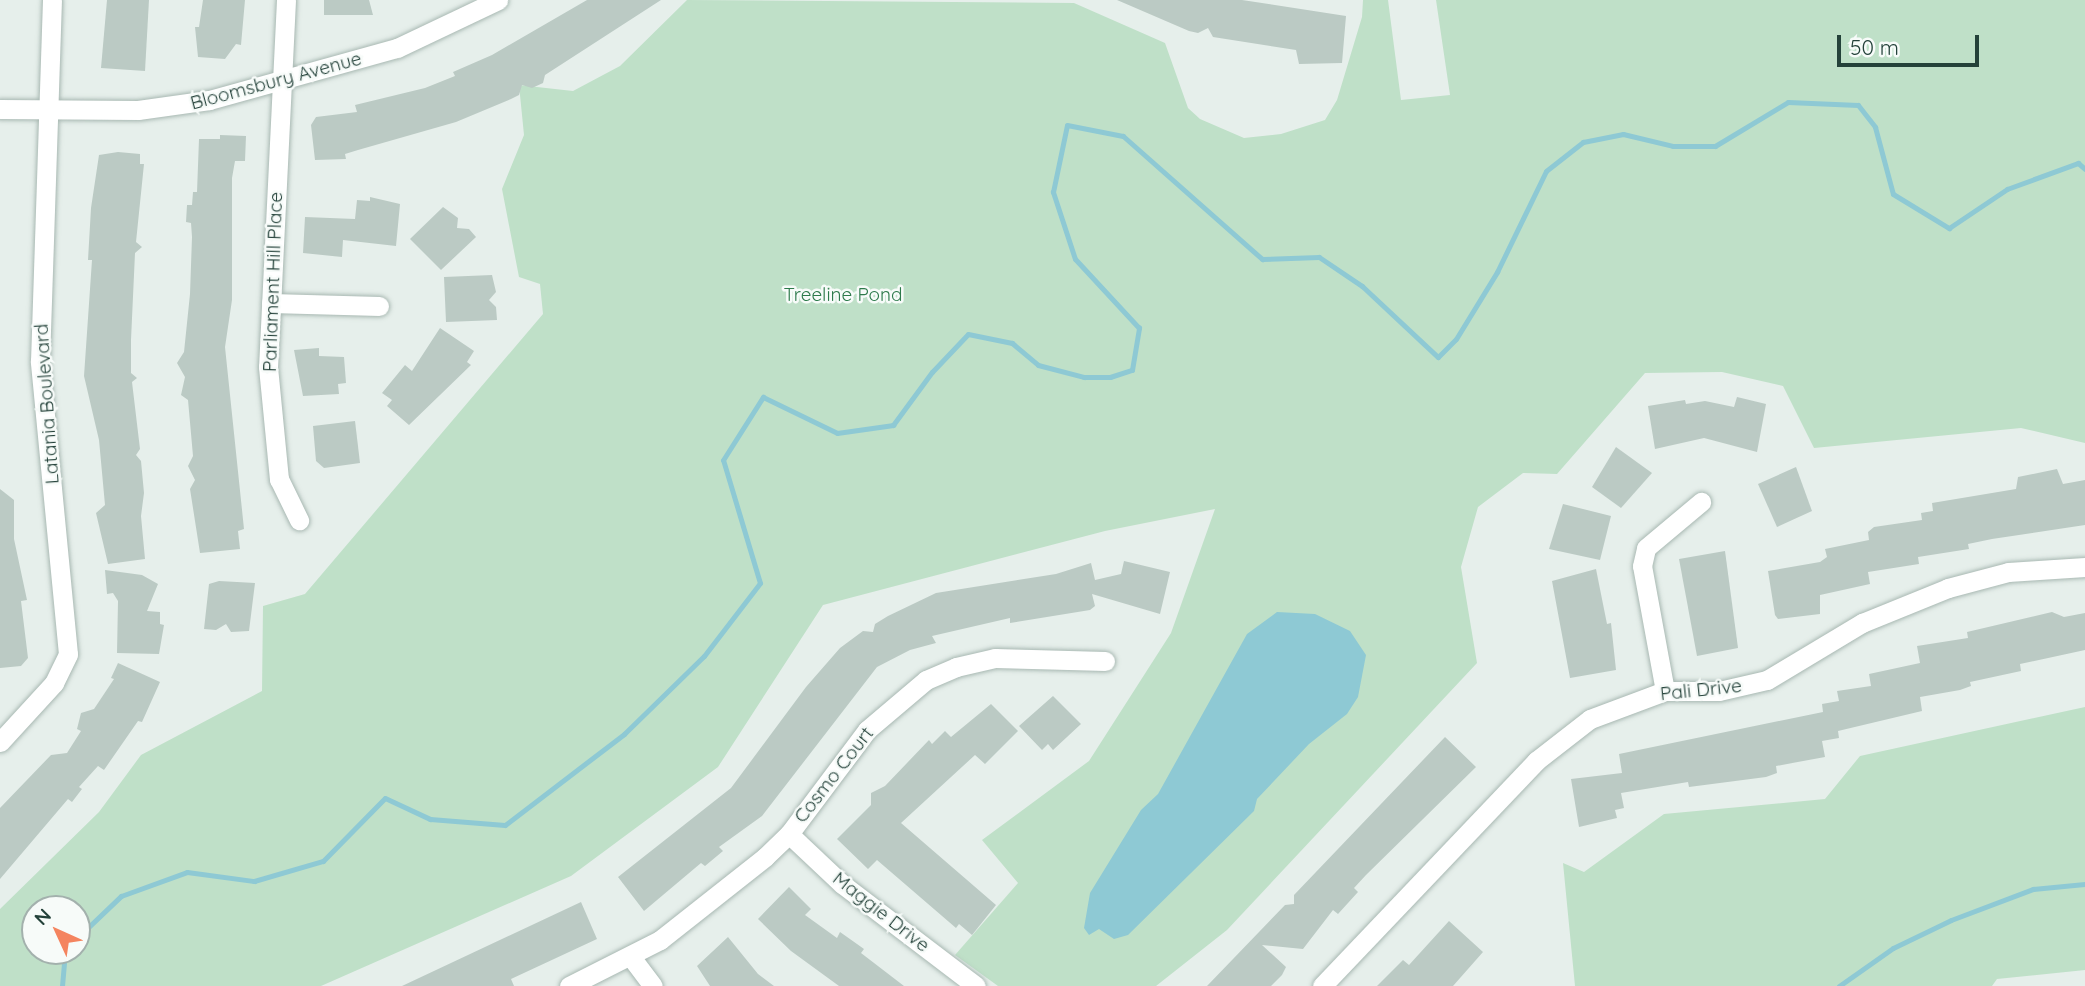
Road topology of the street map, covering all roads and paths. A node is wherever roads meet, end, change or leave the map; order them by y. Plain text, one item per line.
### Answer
1 (51, 0) edge
2 (286, 0) edge
3 (498, 0) edge
4 (282, 81) junction
5 (0, 109) edge
6 (48, 109) junction
7 (271, 303) junction
8 (379, 306) dead end
9 (1701, 502) dead end
10 (299, 520) dead end
11 (2085, 567) edge
12 (1105, 662) dead end
13 (1665, 691) junction
14 (0, 741) edge
15 (789, 834) junction
16 (631, 957) junction
17 (569, 986) edge
18 (653, 986) edge
19 (976, 986) edge
20 (1322, 986) edge

1 - 6 street, Latania Boulevard
2 - 4 street, Parliament Hill Place
3 - 4 street, Bloomsbury Avenue
4 - 6 street, Bloomsbury Avenue
4 - 7 street, Parliament Hill Place
5 - 6 street, Bloomsbury Avenue
6 - 14 street, Latania Boulevard
7 - 8 street
7 - 10 street, Parliament Hill Place
9 - 13 street
11 - 13 street, Pali Drive
12 - 15 street, Cosmo Court
13 - 20 street, Pali Drive
15 - 16 street, Cosmo Court
15 - 19 street, Maggie Drive
16 - 17 street, Cosmo Court
16 - 18 street

